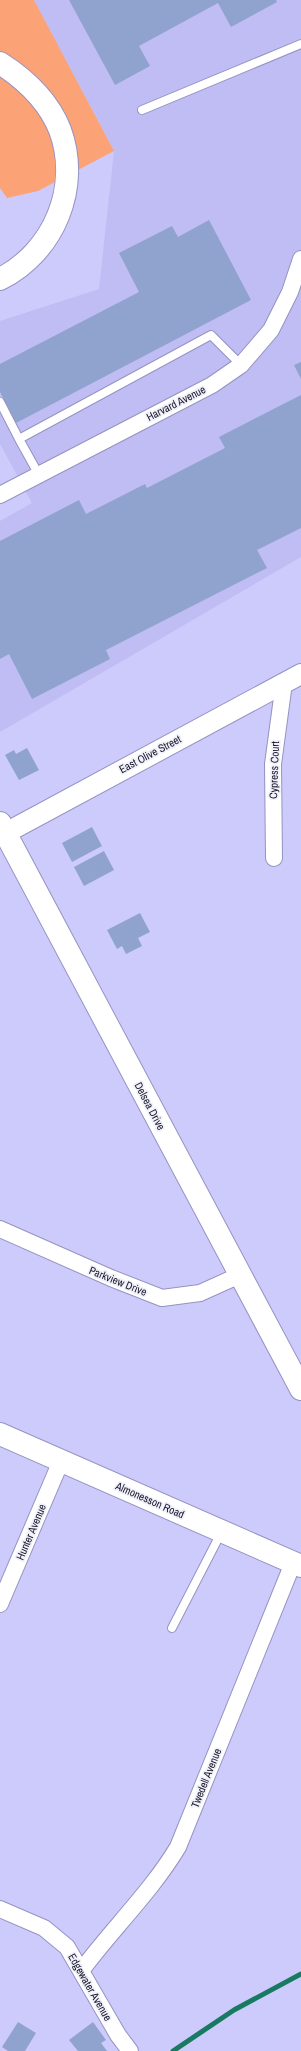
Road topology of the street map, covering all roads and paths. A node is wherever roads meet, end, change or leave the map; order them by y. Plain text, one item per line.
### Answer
1 (301, 44) edge
2 (0, 63) edge
3 (142, 110) dead end
4 (301, 259) edge
5 (0, 279) edge
6 (298, 280) edge
7 (241, 365) junction
8 (0, 402) edge
9 (20, 439) junction
10 (39, 475) junction
11 (0, 495) edge
12 (292, 678) edge
13 (2, 830) edge
14 (274, 858) dead end
15 (0, 1229) edge
16 (240, 1274) junction
17 (301, 1389) edge
18 (0, 1434) edge
19 (61, 1461) junction
20 (222, 1532) junction
21 (297, 1565) edge
22 (0, 1604) edge
23 (172, 1628) dead end
24 (0, 1909) edge
25 (81, 1971) junction
26 (130, 2051) edge

1 - 3 lane
2 - 5 main road
4 - 6 street, Harvard Avenue
6 - 7 street, Harvard Avenue
7 - 9 lane
7 - 10 street, Harvard Avenue
8 - 9 lane
9 - 10 lane
10 - 11 street, Harvard Avenue
12 - 13 street, East Olive Street
12 - 14 street, Cypress Court
13 - 16 main road, Delsea Drive
15 - 16 street, Parkview Drive
16 - 17 main road, Delsea Drive
18 - 19 main road, Almonesson Road
19 - 20 main road, Almonesson Road
19 - 22 street, Hunter Avenue
20 - 21 main road, Almonesson Road
20 - 23 lane
21 - 25 street, Twedell Avenue
24 - 25 street, Edgewater Avenue
25 - 26 street, Edgewater Avenue

